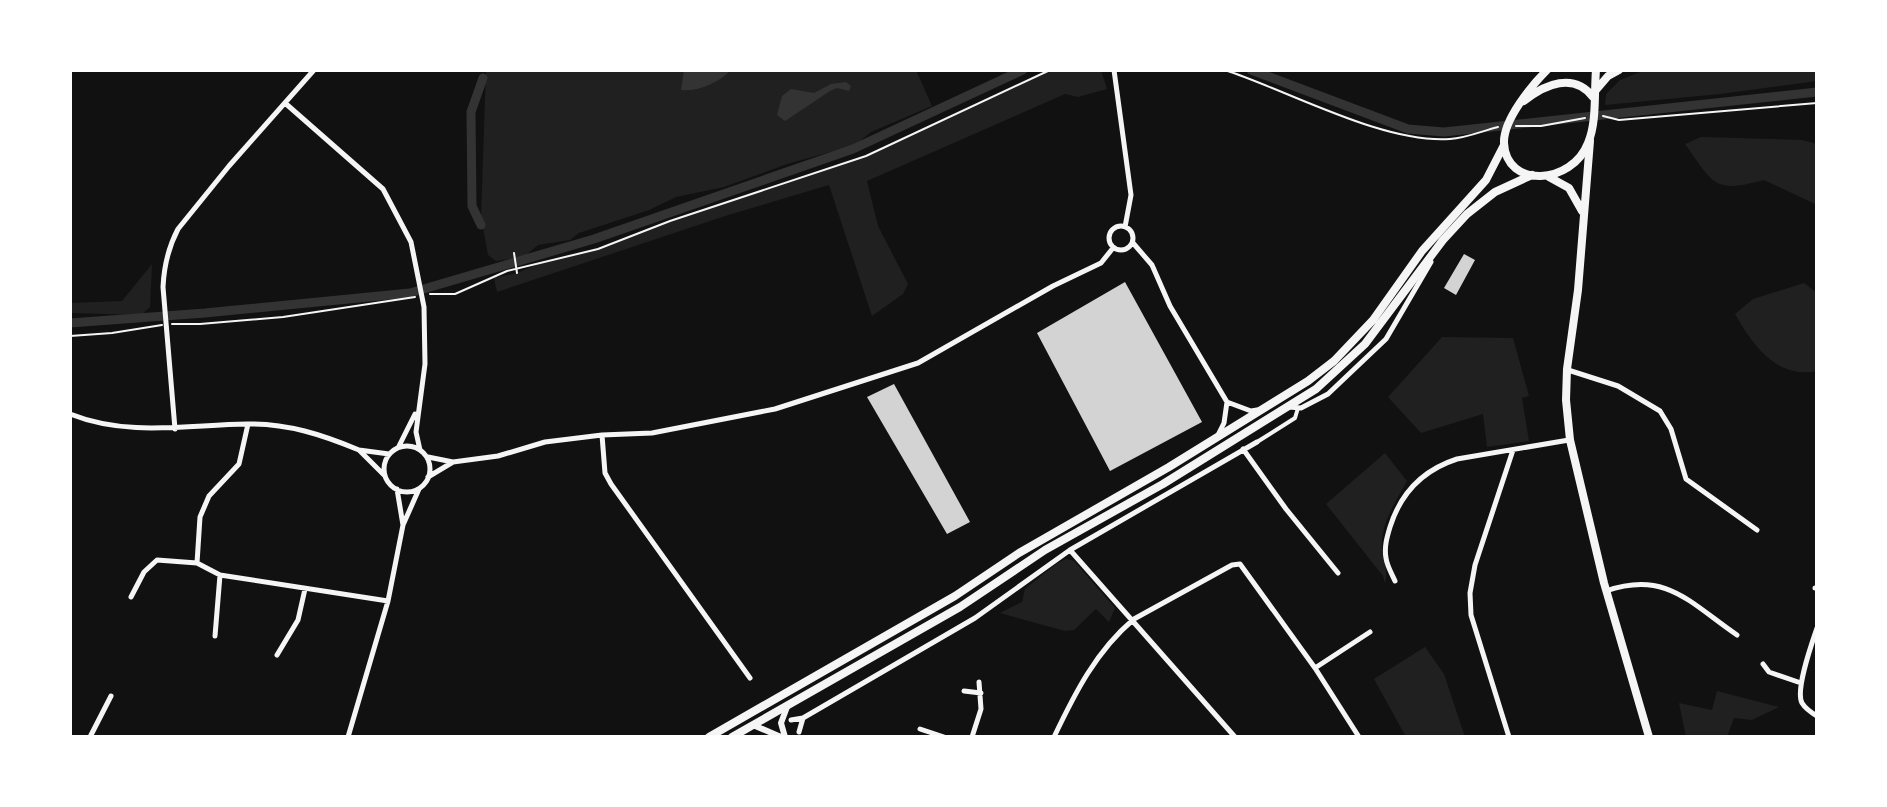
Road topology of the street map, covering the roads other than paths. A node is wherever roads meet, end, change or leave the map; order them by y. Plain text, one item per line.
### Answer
1 (314, 70) edge
2 (1114, 70) edge
3 (1596, 70) edge
4 (1619, 70) edge
5 (1547, 71) edge
6 (1594, 95) junction
7 (285, 103) junction
8 (1517, 108) junction
9 (1590, 140) junction
10 (1504, 141) junction
11 (1532, 175) junction
12 (1549, 177) junction
13 (1584, 215) junction
14 (1125, 227) junction
15 (1133, 243) junction
16 (1113, 248) junction
17 (1567, 369) junction
18 (1227, 402) junction
19 (418, 406) junction
20 (1265, 408) junction
21 (1294, 408) junction
22 (70, 414) edge
23 (248, 424) junction
24 (175, 429) junction
25 (602, 435) junction
26 (1216, 439) junction
27 (1570, 440) junction
28 (1257, 442) joint
29 (397, 448) junction
30 (1243, 449) junction
31 (359, 450) junction
32 (420, 450) junction
33 (1513, 450) junction
34 (389, 454) junction
35 (427, 457) junction
36 (453, 462) junction
37 (386, 477) junction
38 (428, 477) junction
39 (420, 488) junction
40 (397, 489) junction
41 (403, 525) junction
42 (1757, 530) dead end
43 (1070, 550) junction
44 (197, 563) junction
45 (1338, 573) dead end
46 (220, 575) junction
47 (1395, 581) dead end
48 (305, 589) junction
49 (1606, 591) junction
50 (131, 597) dead end
51 (388, 601) junction
52 (1134, 619) junction
53 (1817, 628) edge
54 (1370, 632) dead end
55 (1737, 635) dead end
56 (215, 636) dead end
57 (277, 655) dead end
58 (1763, 664) dead end
59 (1315, 668) junction
60 (750, 678) dead end
61 (979, 682) dead end
62 (1801, 683) junction
63 (964, 691) dead end
64 (981, 693) junction
65 (111, 696) dead end
66 (788, 704) junction
67 (1817, 716) edge
68 (803, 718) junction
69 (791, 720) dead end
70 (753, 725) junction
71 (920, 729) dead end
72 (799, 732) dead end
73 (90, 737) edge
74 (348, 737) edge
75 (709, 737) edge
76 (732, 737) edge
77 (783, 737) edge
78 (944, 737) edge
79 (972, 737) edge
80 (1054, 737) edge
81 (1235, 737) edge
82 (1359, 737) edge
83 (1509, 737) edge
84 (1649, 737) edge

1 - 7 street
2 - 14 street
3 - 6 main road
4 - 6 main road
5 - 8 main road
6 - 8 main road
6 - 9 main road
7 - 19 street
7 - 24 street
8 - 10 main road
9 - 12 main road
9 - 13 main road
10 - 11 main road
10 - 20 main road
11 - 12 main road
11 - 21 main road
12 - 13 main road
13 - 17 main road
14 - 15 street
14 - 16 street
15 - 16 street
15 - 18 street
16 - 25 street
17 - 27 main road
17 - 42 street
18 - 20 street
18 - 26 street
19 - 29 street
19 - 32 street
20 - 26 main road
21 - 28 street
21 - 66 main road
22 - 24 street
23 - 24 street
23 - 31 street
23 - 44 street
25 - 36 street
25 - 60 street
26 - 75 main road
27 - 33 street
27 - 49 main road
28 - 30 street
29 - 32 street
29 - 34 street
30 - 43 street
30 - 45 street
31 - 34 street
31 - 37 street
32 - 35 street
33 - 47 street
33 - 83 street
34 - 37 street
35 - 36 street
35 - 38 street
36 - 38 street
37 - 40 street
38 - 39 street
39 - 40 street
39 - 41 street
40 - 41 street
41 - 51 street
43 - 52 street
43 - 68 street
44 - 46 street
44 - 50 street
46 - 48 street
46 - 56 street
48 - 51 street
48 - 57 street
49 - 55 street
49 - 84 main road
51 - 74 street
52 - 59 street
52 - 80 street
52 - 81 street
53 - 62 street
54 - 59 street
58 - 62 street
59 - 82 street
61 - 64 street
62 - 67 street
63 - 64 street
64 - 79 street
65 - 73 street
66 - 70 main road
66 - 77 street
68 - 69 street
68 - 72 street
70 - 76 main road
70 - 77 street
71 - 78 street

